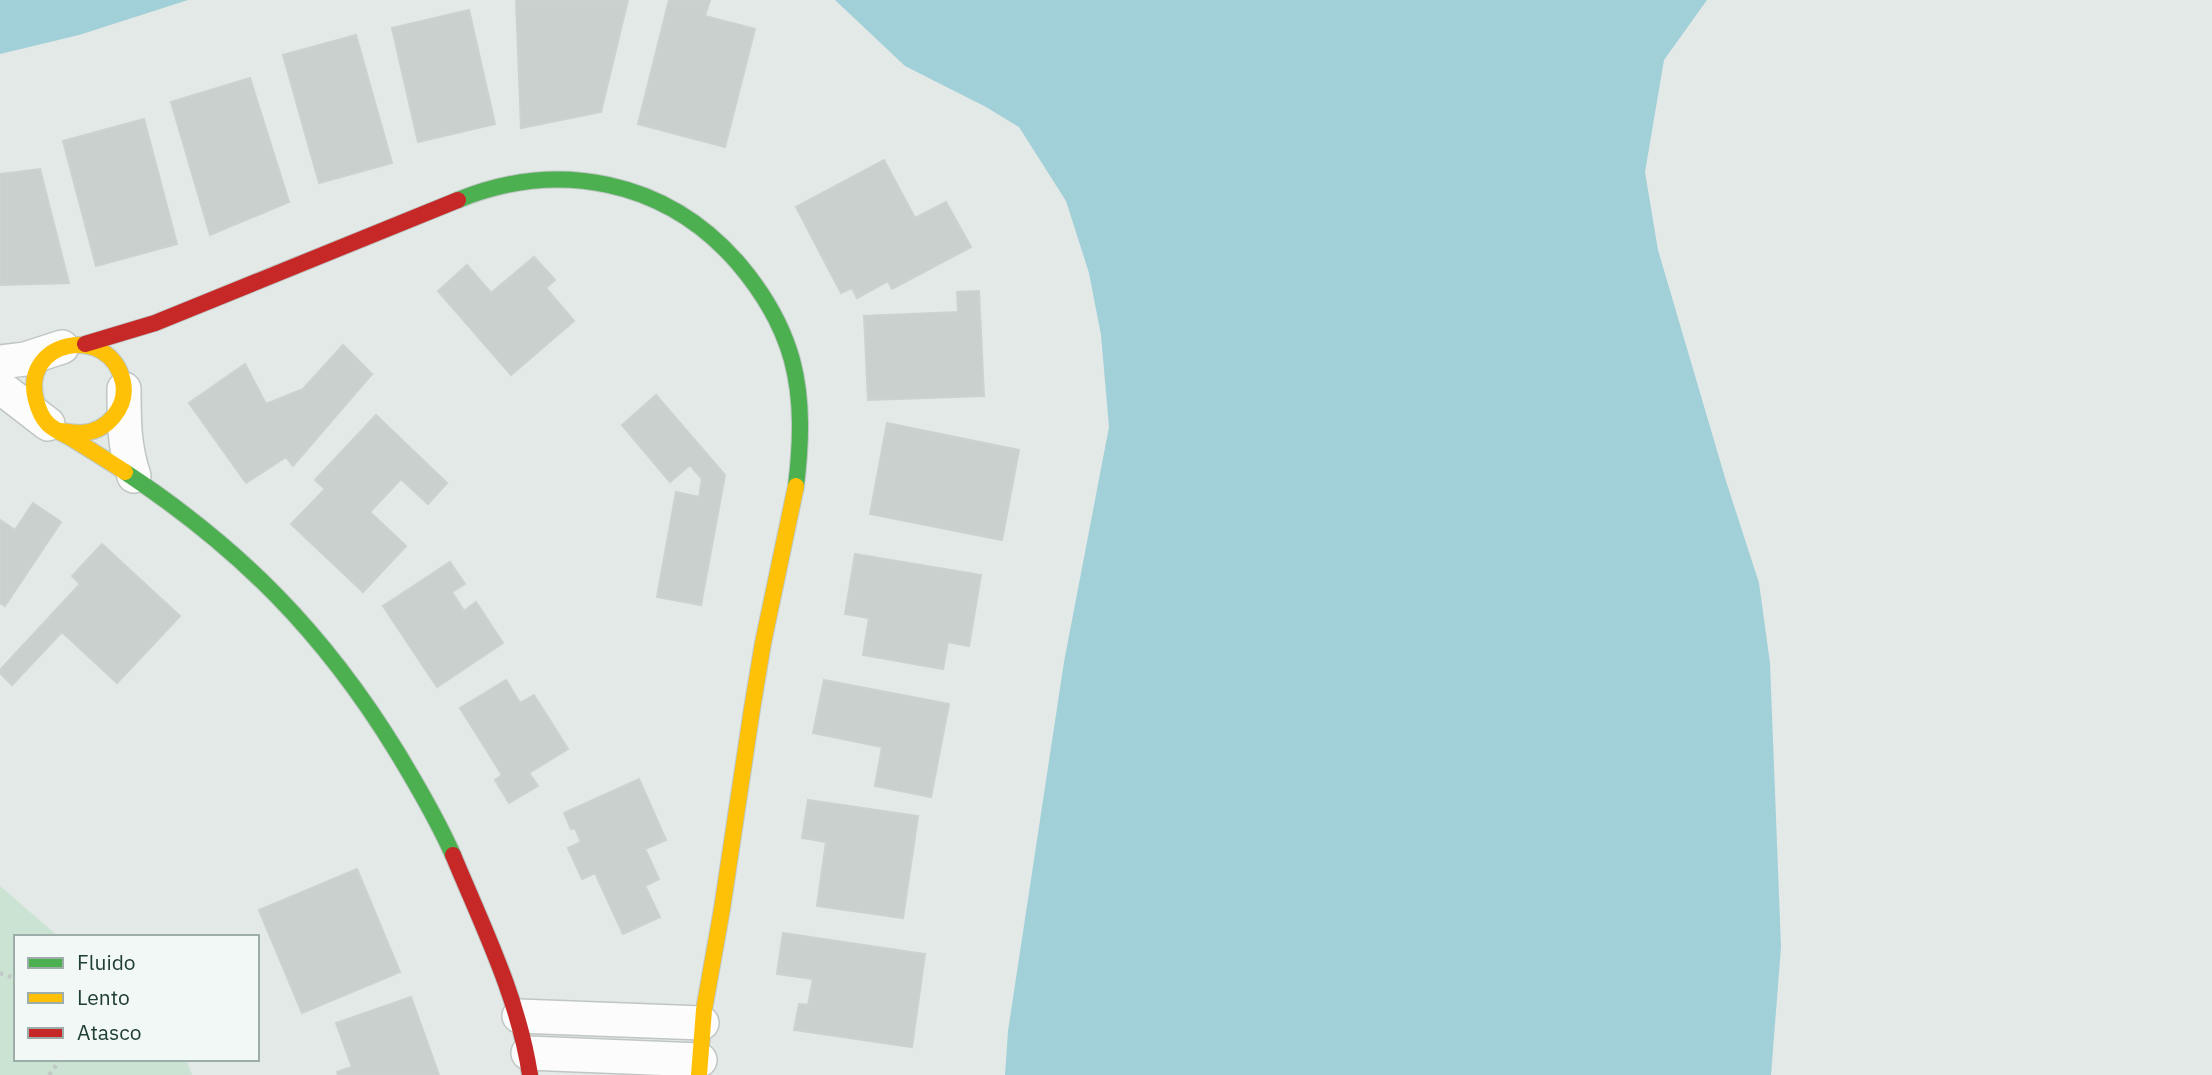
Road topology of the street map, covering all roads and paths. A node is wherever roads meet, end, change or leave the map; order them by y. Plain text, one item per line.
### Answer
1 (155, 323) junction
2 (74, 346) junction
3 (0, 362) edge
4 (123, 382) junction
5 (0, 387) edge
6 (54, 428) junction
7 (134, 476) junction
8 (519, 1016) junction
9 (702, 1023) junction
10 (529, 1064) edge
11 (699, 1068) edge

1 - 2 street
1 - 4 street
1 - 9 street
2 - 3 street
2 - 4 street
2 - 6 street
4 - 6 street
4 - 7 street
5 - 6 street
6 - 7 street
7 - 8 street
8 - 9 street
8 - 10 street
9 - 11 street
10 - 11 street

